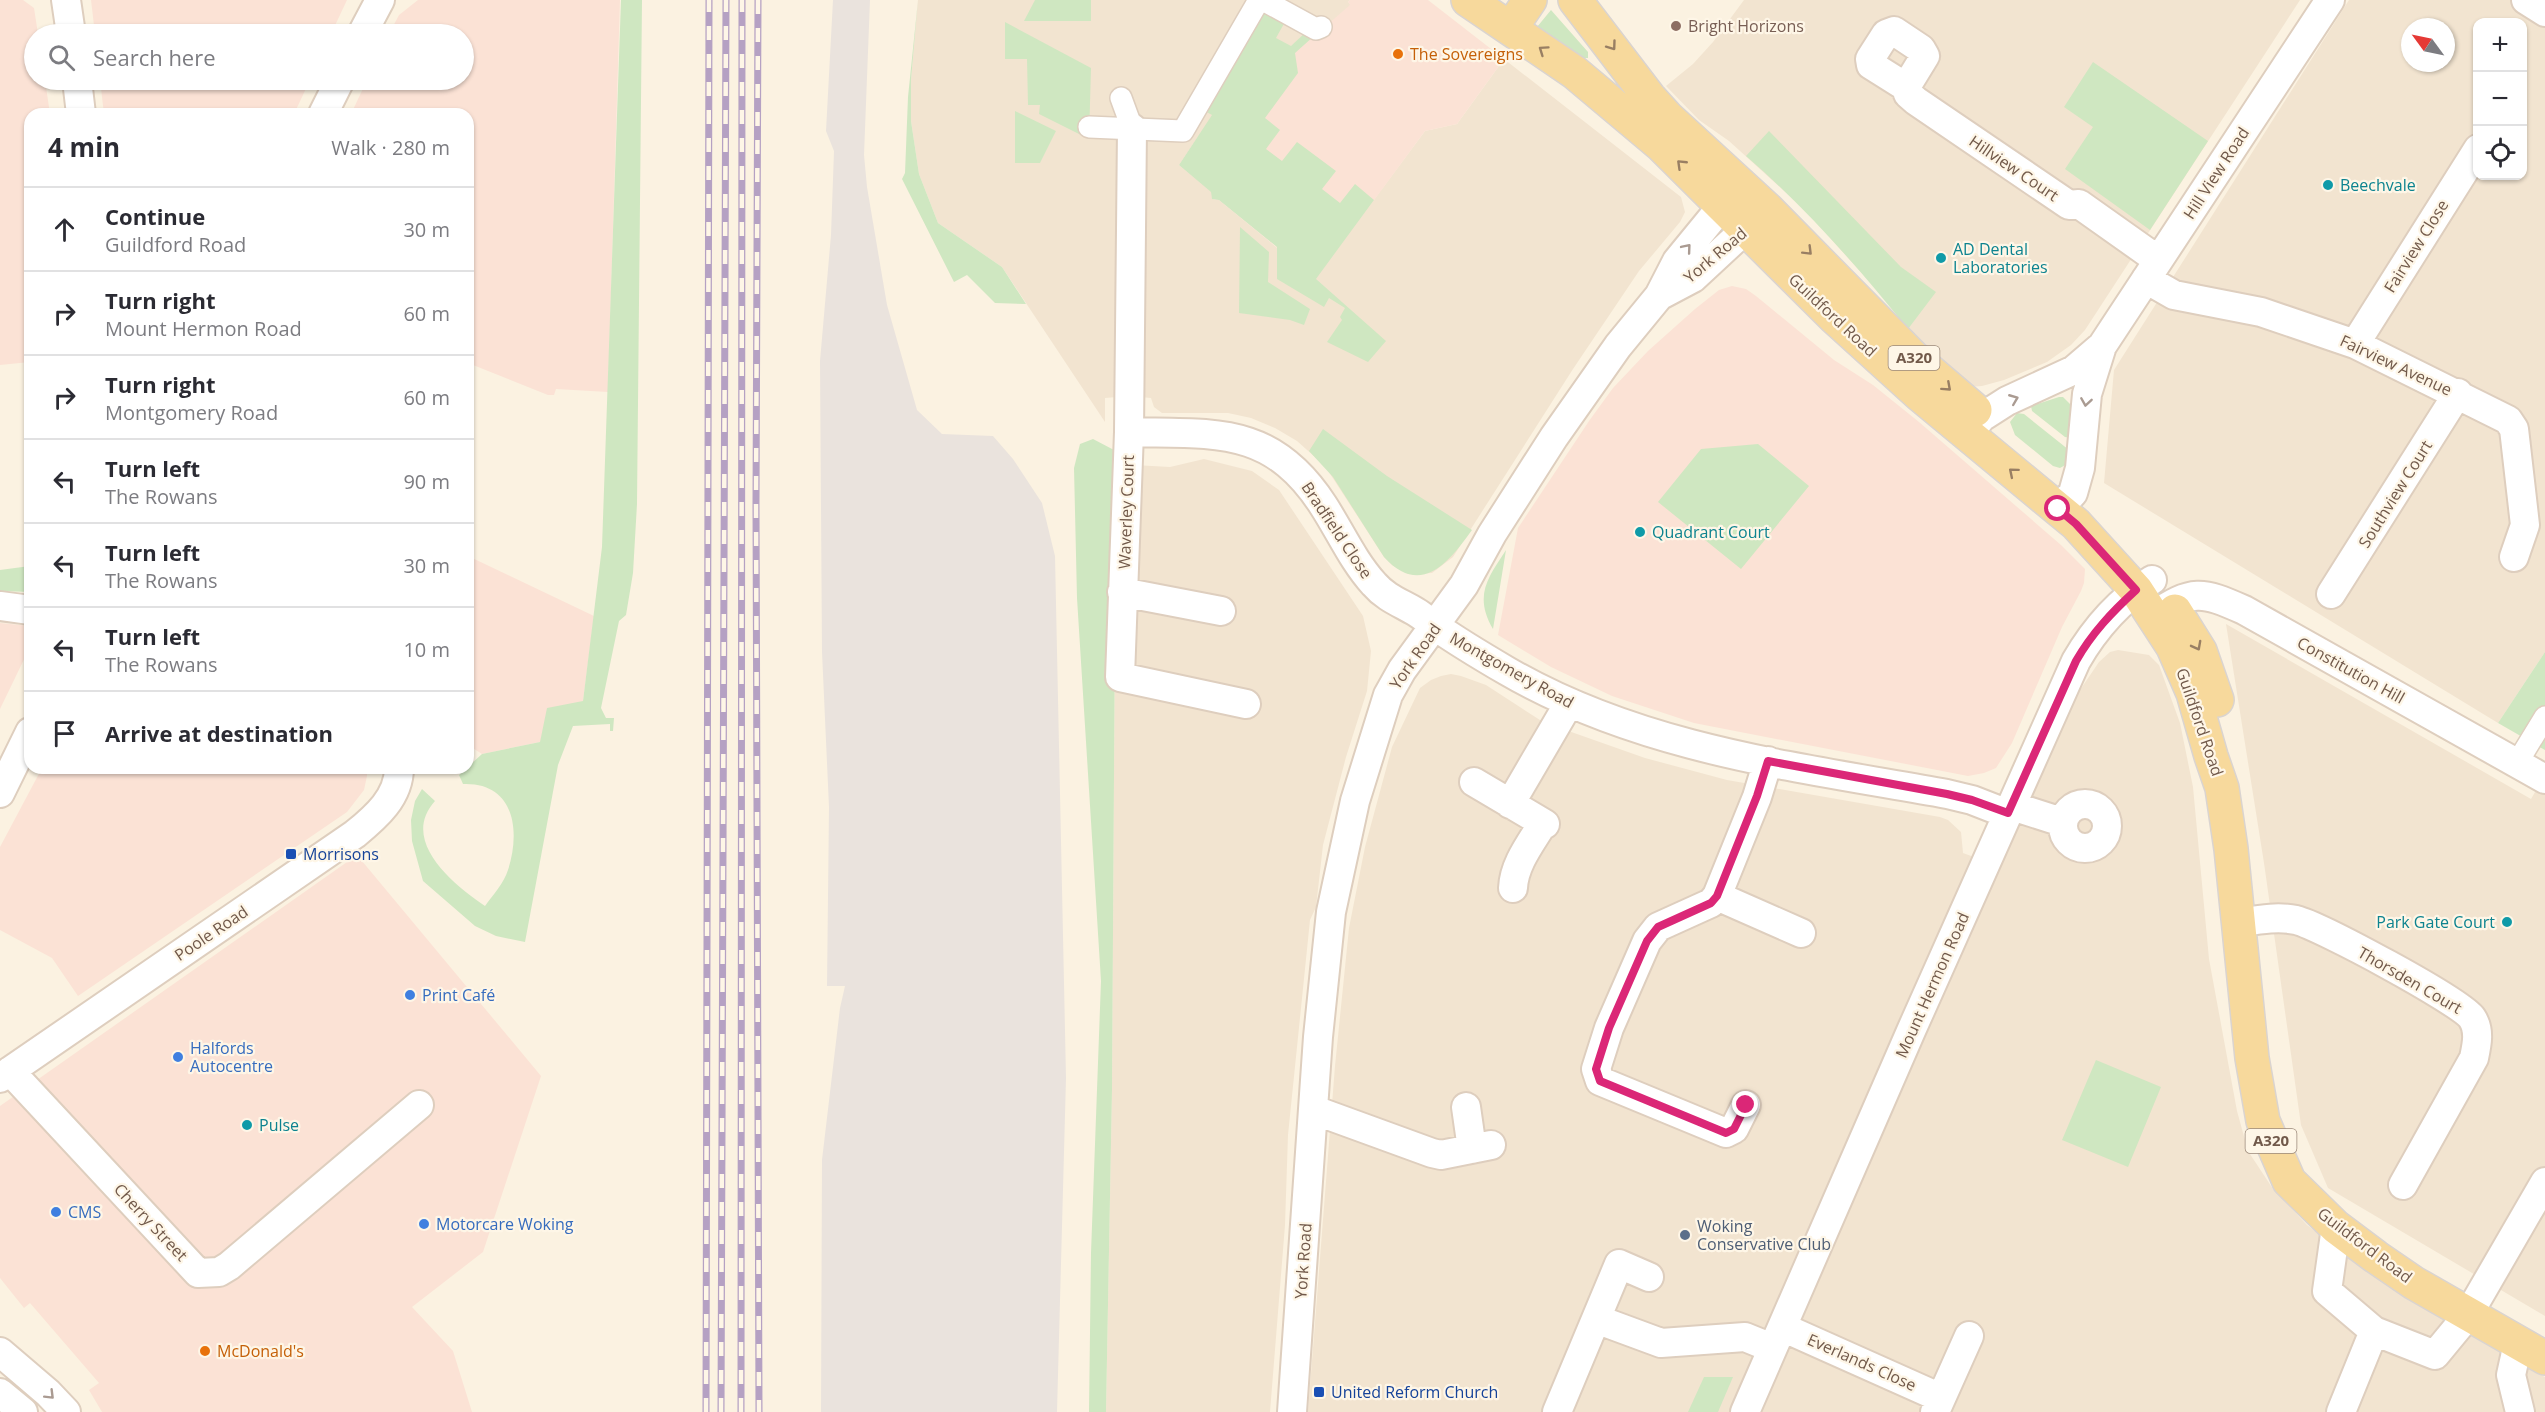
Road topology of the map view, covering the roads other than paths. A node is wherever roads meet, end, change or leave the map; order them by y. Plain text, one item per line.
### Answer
1 (66, 0) edge
2 (380, 0) edge
3 (1261, 0) edge
4 (1468, 0) edge
5 (1530, 0) edge
6 (1575, 0) edge
7 (2330, 0) edge
8 (2526, 0) edge
9 (2545, 12) edge
10 (69, 24) edge
11 (367, 24) edge
12 (1321, 27) dead end
13 (1511, 28) junction
14 (1906, 87) dead end
15 (78, 90) edge
16 (335, 90) edge
17 (1121, 98) dead end
18 (80, 108) edge
19 (326, 108) edge
20 (1089, 127) dead end
21 (1132, 128) junction
22 (2473, 157) edge
23 (1731, 195) junction
24 (1757, 220) junction
25 (2152, 269) junction
26 (1659, 296) junction
27 (2355, 344) junction
28 (2102, 346) junction
29 (2458, 393) junction
30 (1975, 425) junction
31 (1129, 432) junction
32 (2066, 501) junction
33 (2514, 557) dead end
34 (1122, 592) junction
35 (2331, 594) dead end
36 (2153, 598) junction
37 (0, 606) edge
38 (24, 609) edge
39 (1221, 611) dead end
40 (1435, 627) junction
41 (1569, 703) junction
42 (1246, 704) dead end
43 (2545, 717) edge
44 (24, 744) edge
45 (1768, 761) junction
46 (2517, 763) junction
47 (399, 774) edge
48 (2545, 779) edge
49 (1474, 782) dead end
50 (0, 794) edge
51 (1510, 804) junction
52 (2010, 810) junction
53 (2062, 822) dead end
54 (1513, 888) dead end
55 (1717, 896) junction
56 (2238, 923) junction
57 (1801, 933) dead end
58 (5, 1075) edge
59 (1746, 1105) dead end
60 (419, 1106) dead end
61 (1466, 1107) dead end
62 (1314, 1110) junction
63 (2545, 1182) edge
64 (2403, 1185) dead end
65 (2336, 1227) junction
66 (1649, 1277) dead end
67 (2468, 1315) junction
68 (1596, 1319) junction
69 (2374, 1331) junction
70 (0, 1333) edge
71 (1969, 1336) dead end
72 (1777, 1338) junction
73 (2531, 1350) edge
74 (7, 1358) edge
75 (0, 1393) edge
76 (1938, 1405) edge
77 (23, 1412) edge
78 (66, 1412) edge
79 (1292, 1412) edge
80 (1557, 1412) edge
81 (1745, 1412) edge
82 (2341, 1412) edge
83 (2520, 1412) edge

1 - 10 street
2 - 11 street
3 - 12 street
3 - 21 street
4 - 13 main road, Guildford Road / A320
5 - 13 main road
6 -> 23 main road, Guildford Road / A320
7 - 25 street, Hill View Road
8 - 9 street
23 -> 13 main road, Guildford Road / A320
14 - 25 street, Hillview Court
15 - 18 street
16 - 19 street
17 - 21 street
20 - 21 street
21 - 31 street, Waverley Court
22 - 27 street, Fairview Close
23 - 24 main road, Guildford Road / A320
26 -> 23 street, York Road
24 - 26 street, York Road
24 - 30 main road, Guildford Road / A320
25 - 27 street, Fairview Avenue
25 - 28 street, Hill View Road
26 - 40 street, York Road
27 - 29 street, Fairview Avenue
30 -> 28 street, Hill View Road
28 -> 32 street, Hill View Road
29 - 33 street, Fairview Avenue
29 - 35 street, Southview Court
30 - 32 main road, Guildford Road / A320
31 - 34 street, Waverley Court
31 - 40 street, Bradfield Close
32 - 36 main road, Guildford Road / A320
34 - 39 street, Waverley Court
34 - 42 street, Waverley Court
36 - 46 street, Constitution Hill
36 - 52 street, Mount Hermon Road
36 - 56 main road, Guildford Road / A320
37 - 38 street
40 - 41 street, Montgomery Road
40 - 62 street, York Road
41 - 45 street, Montgomery Road
41 - 51 street
43 - 46 street
44 - 50 street
45 - 52 street, Montgomery Road
45 - 55 street
46 - 48 street, Constitution Hill
47 - 58 street, Poole Road
49 - 51 street
51 - 54 street
52 - 53 street, Montgomery Road
52 - 72 street, Mount Hermon Road
55 - 57 street
55 - 59 street
56 - 64 street, Thorsden Court
56 - 65 main road, Guildford Road / A320
58 - 60 street, Cherry Street
61 - 62 street
62 - 79 street, York Road
63 - 67 street
65 - 67 main road, Guildford Road / A320
65 - 69 street
66 - 68 street
67 - 69 street
67 - 73 main road, Guildford Road / A320
68 - 72 street, Everlands Close
68 - 80 street
69 - 82 street
70 - 74 street
71 - 76 street, Everlands Close
72 - 76 street, Everlands Close
72 - 81 street, Mount Hermon Road
73 - 83 street
74 -> 78 street
75 - 77 street

